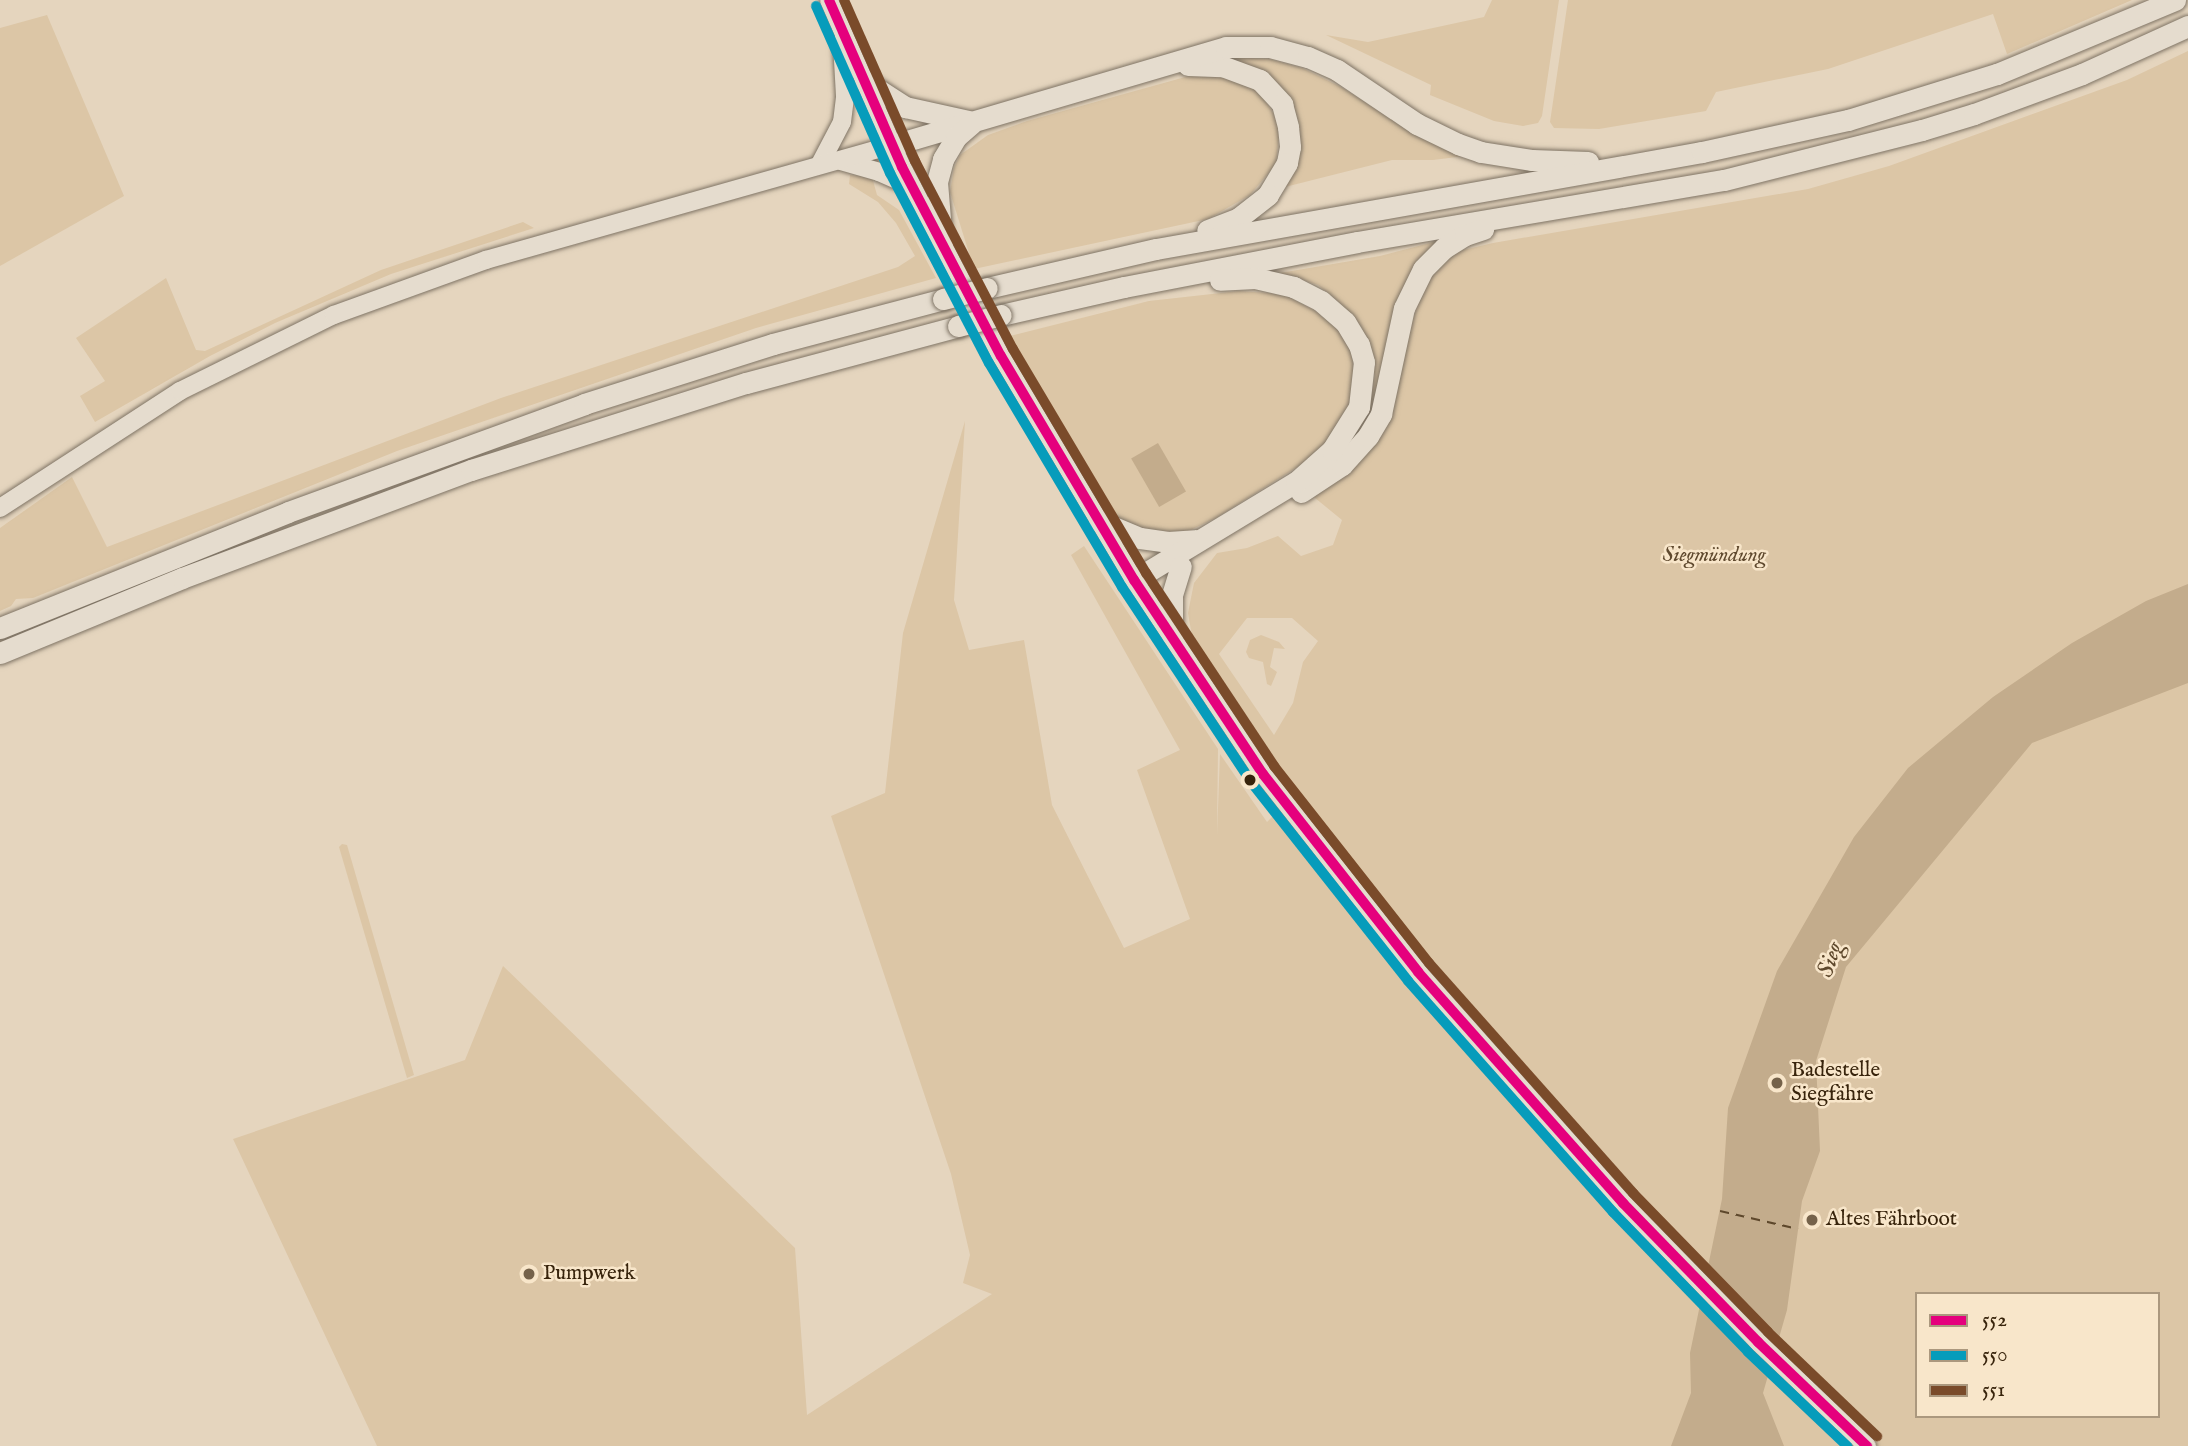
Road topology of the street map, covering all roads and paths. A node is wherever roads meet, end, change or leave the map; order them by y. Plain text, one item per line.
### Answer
1 (829, 0) edge
2 (2175, 0) edge
3 (2188, 26) edge
4 (841, 28) junction
5 (1175, 64) junction
6 (865, 81) junction
7 (974, 122) junction
8 (893, 145) junction
9 (1702, 152) junction
10 (829, 162) junction
11 (912, 187) junction
12 (1547, 210) junction
13 (942, 243) junction
14 (1156, 249) junction
15 (1124, 287) junction
16 (0, 508) edge
17 (1099, 522) junction
18 (1197, 540) junction
19 (1181, 566) junction
20 (1138, 585) junction
21 (0, 628) edge
22 (1172, 635) junction
23 (0, 653) edge
24 (1867, 1446) edge

1 - 4 main road
2 - 9 highway
3 - 12 highway
4 - 6 main road
4 - 10 main road
5 - 7 highway
5 - 9 highway
5 - 14 highway
6 - 7 highway
6 - 8 main road
7 - 8 highway
7 - 13 highway
8 - 10 main road
8 - 11 main road
9 - 14 highway
10 - 11 main road
10 - 16 main road
11 - 13 main road
12 - 15 highway
12 - 19 highway
13 - 17 main road
14 - 21 highway, bridge
15 - 18 highway
15 - 23 highway, bridge
17 - 18 highway
17 - 20 main road
18 - 20 highway
19 - 20 highway
19 - 22 highway
20 - 22 main road
22 - 24 main road

